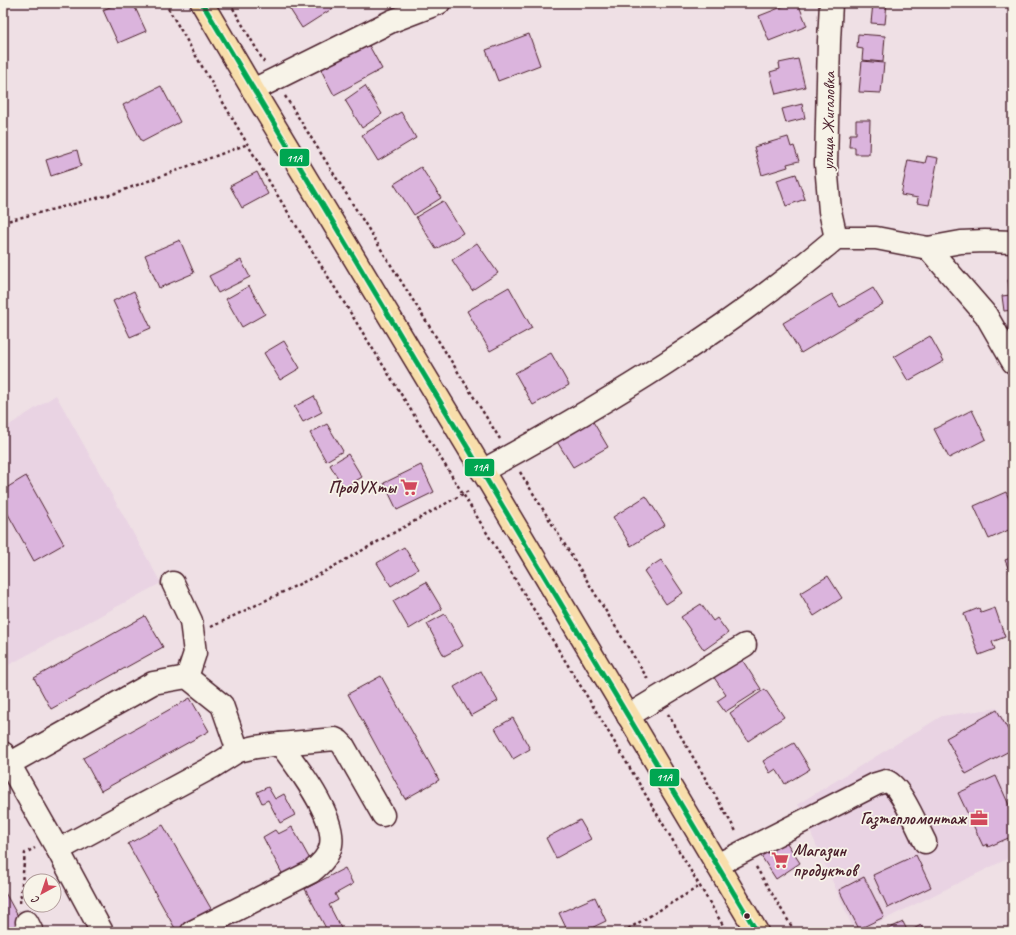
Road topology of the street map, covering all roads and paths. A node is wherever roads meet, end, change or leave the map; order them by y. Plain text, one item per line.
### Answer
1 (165, 3) edge
2 (202, 3) edge
3 (439, 3) edge
4 (831, 3) edge
5 (253, 90) junction
6 (248, 144) junction
7 (3, 222) edge
8 (836, 238) junction
9 (1013, 242) edge
10 (928, 248) junction
11 (1013, 362) edge
12 (485, 475) junction
13 (463, 494) junction
14 (173, 583) dead end
15 (190, 619) junction
16 (745, 645) dead end
17 (187, 677) junction
18 (628, 716) junction
19 (280, 744) junction
20 (238, 751) junction
21 (6, 758) edge
22 (383, 815) dead end
23 (924, 842) dead end
24 (55, 845) junction
25 (717, 865) junction
26 (700, 886) junction
27 (26, 920) edge
28 (102, 932) edge
29 (192, 932) edge
30 (623, 932) edge
31 (727, 932) edge
32 (757, 932) edge

1 - 6 path
2 - 5 main road
3 - 5 street
4 - 8 street, улица Жигаловка
5 - 12 main road
6 - 7 path
6 - 13 path
8 - 10 street
8 - 12 street
9 - 10 street
10 - 11 street
12 - 13 path
12 - 18 main road
13 - 15 path
13 - 26 path
14 - 15 street
15 - 17 street
16 - 18 street
17 - 20 street
17 - 21 street
18 - 25 main road
19 - 20 street
19 - 22 street
19 - 29 street
20 - 24 street
21 - 24 street
23 - 25 street
24 - 27 path
24 - 28 street
25 - 32 main road
26 - 30 path
26 - 31 path

